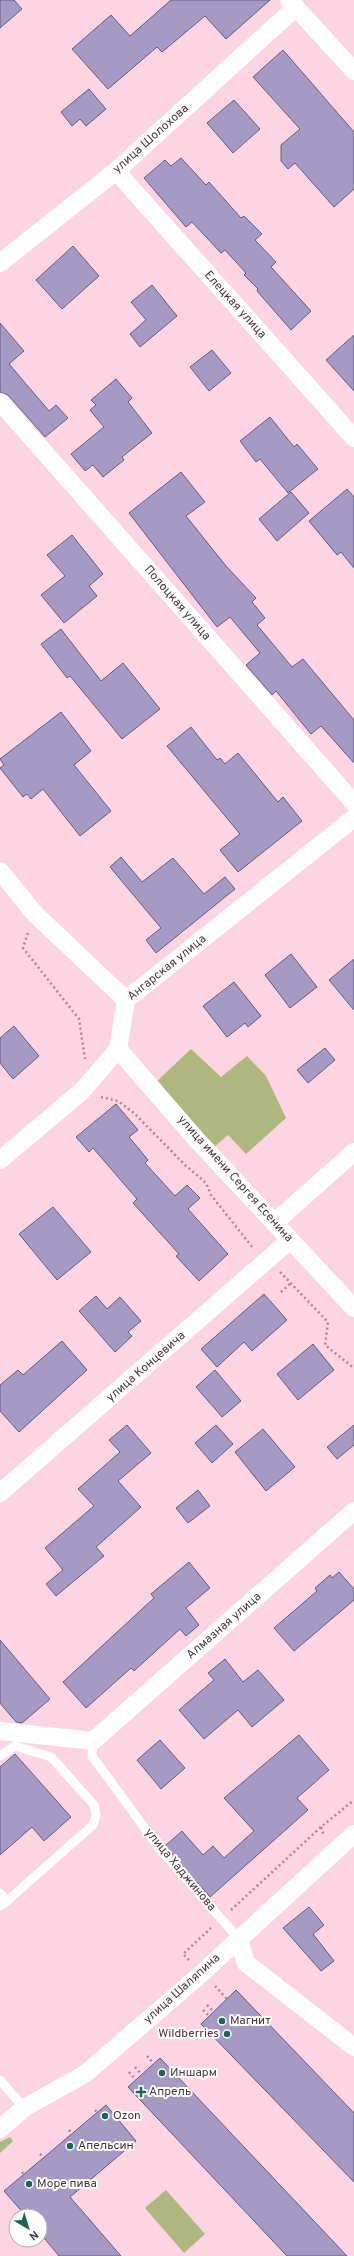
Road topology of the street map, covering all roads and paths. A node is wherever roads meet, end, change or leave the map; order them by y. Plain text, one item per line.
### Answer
1 (292, 4) edge
2 (354, 71) edge
3 (116, 171) junction
4 (0, 263) edge
5 (0, 402) edge
6 (354, 438) edge
7 (354, 803) edge
8 (354, 818) edge
9 (0, 871) edge
10 (35, 914) junction
11 (126, 1000) junction
12 (118, 1049) junction
13 (88, 1084) junction
14 (354, 1152) edge
15 (0, 1160) edge
16 (274, 1222) junction
17 (290, 1240) junction
18 (265, 1264) junction
19 (292, 1282) junction
20 (281, 1292) dead end
21 (354, 1308) edge
22 (354, 1368) edge
23 (0, 1493) edge
24 (354, 1511) edge
25 (0, 1731) edge
26 (93, 1741) junction
27 (0, 1756) edge
28 (354, 1800) edge
29 (354, 1834) edge
30 (264, 1880) dead end
31 (0, 1893) edge
32 (3, 1903) edge
33 (238, 1938) junction
34 (221, 1992) dead end
35 (227, 1999) dead end
36 (208, 2005) dead end
37 (203, 2010) dead end
38 (214, 2012) dead end
39 (209, 2016) dead end
40 (354, 2047) edge
41 (147, 2056) dead end
42 (154, 2064) dead end
43 (134, 2068) dead end
44 (129, 2072) dead end
45 (142, 2075) dead end
46 (0, 2080) edge
47 (136, 2080) dead end
48 (24, 2108) junction
49 (0, 2129) edge
50 (69, 2130) dead end
51 (72, 2134) dead end
52 (40, 2154) dead end
53 (44, 2158) dead end

1 - 2 street
1 - 3 street, улица Шолохова
3 - 4 street, улица Шолохова
3 - 6 street, Елецкая улица
5 - 7 street, Полоцкая улица
8 - 11 street, Ангарская улица
9 - 10 street
10 - 11 street
10 - 13 path
11 - 12 street, Ангарская улица
12 - 13 street
12 - 16 street, улица имени Сергея Есенина
13 - 15 street
13 - 18 path
14 - 16 street
16 - 17 street, улица имени Сергея Есенина
17 - 18 street, улица Концевича
17 - 21 street, улица имени Сергея Есенина
18 - 19 path
18 - 23 street, улица Концевича
19 - 20 path
19 - 22 path
24 - 26 street, Алмазная улица
25 - 26 street
26 - 33 lane, улица Хаджинова
27 - 32 lane
28 - 30 path
29 - 33 street, улица Шаляпина
31 - 32 lane
33 - 40 street, улица Хаджинова
33 - 48 street, улица Шаляпина
34 - 35 path
36 - 38 path
37 - 39 path
41 - 42 path
43 - 45 path
44 - 47 path
46 - 48 lane
48 - 49 street, улица Шаляпина
50 - 51 path
52 - 53 path

